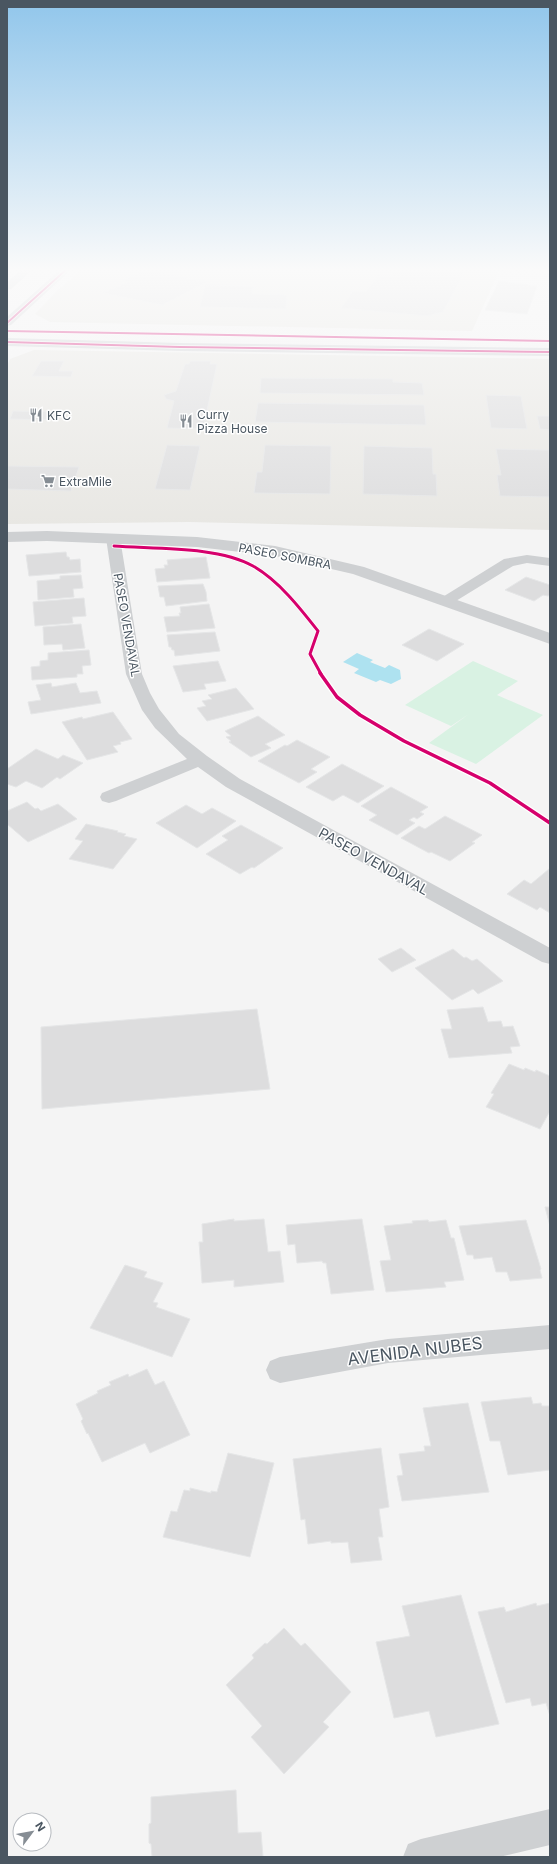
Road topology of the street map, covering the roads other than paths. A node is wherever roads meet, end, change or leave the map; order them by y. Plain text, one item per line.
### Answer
1 (7, 537) edge
2 (113, 538) junction
3 (550, 562) edge
4 (446, 602) junction
5 (550, 639) edge
6 (199, 760) junction
7 (109, 797) dead end
8 (550, 957) edge
9 (550, 1337) edge
10 (280, 1370) dead end
11 (550, 1827) edge
12 (421, 1857) edge

1 - 2 street, PASEO SOMBRA
2 - 4 street, PASEO SOMBRA
2 - 6 street, PASEO VENDAVAL
3 - 4 street
4 - 5 street, PASEO SOMBRA
6 - 7 street
6 - 8 street, PASEO VENDAVAL
9 - 10 street, AVENIDA NUBES
11 - 12 street

